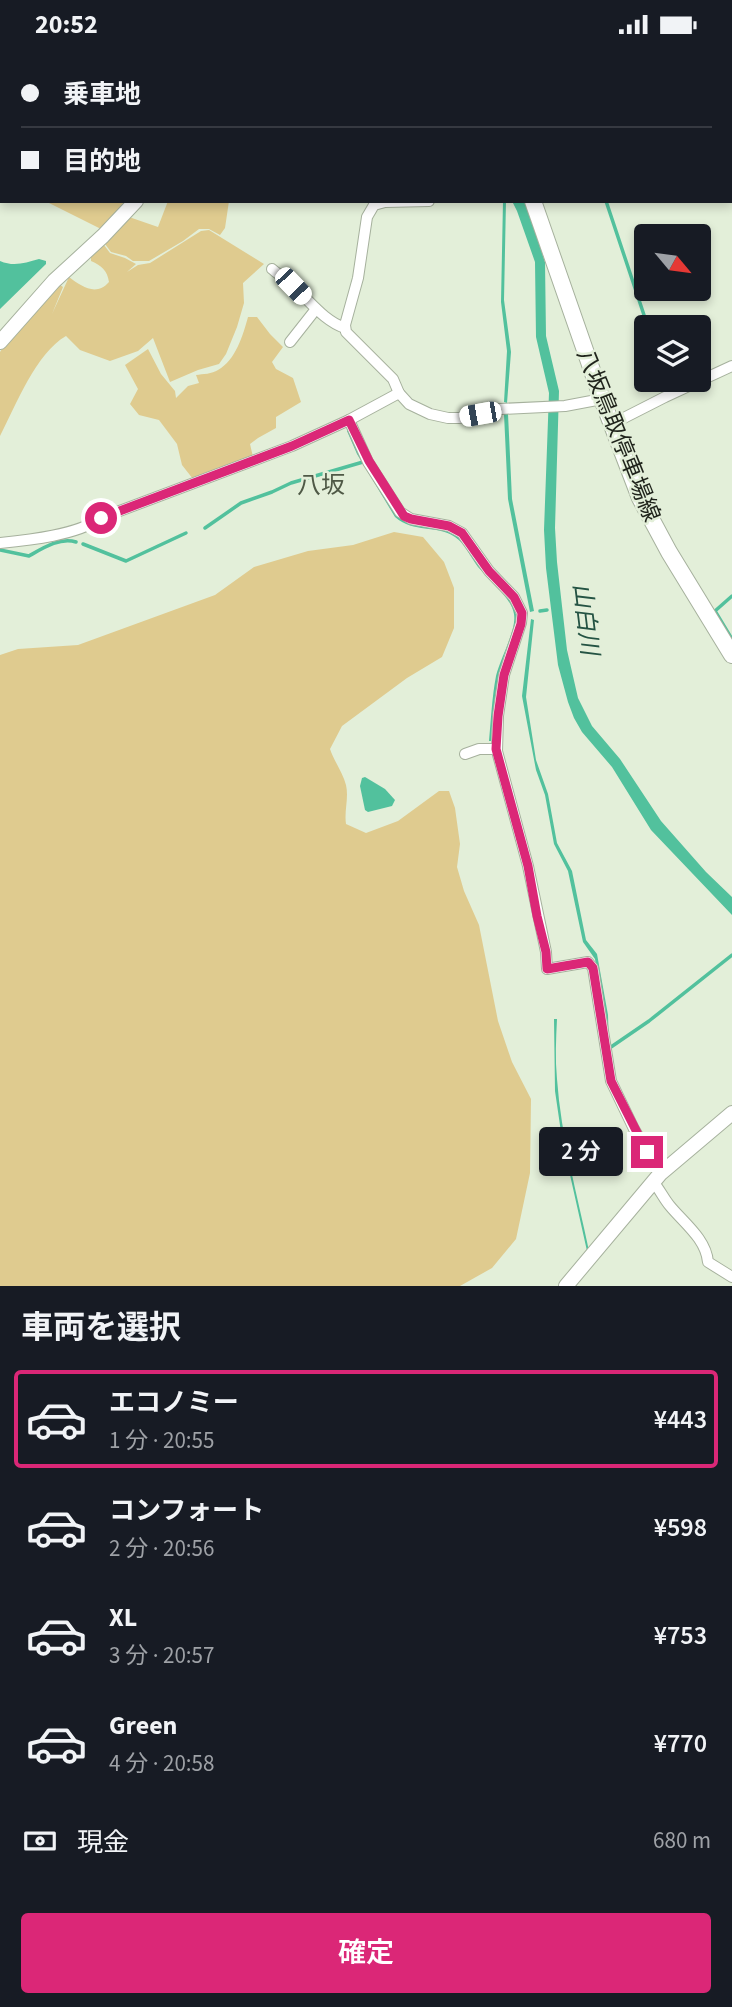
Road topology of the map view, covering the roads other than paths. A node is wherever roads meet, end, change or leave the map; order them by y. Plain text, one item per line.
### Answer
1 (134, 203) edge
2 (381, 203) edge
3 (534, 203) edge
4 (272, 269) dead end
5 (316, 309) junction
6 (345, 328) junction
7 (0, 342) edge
8 (290, 342) dead end
9 (732, 366) edge
10 (399, 393) junction
11 (602, 399) junction
12 (349, 420) junction
13 (612, 424) junction
14 (0, 543) edge
15 (732, 655) edge
16 (496, 749) junction
17 (465, 754) dead end
18 (732, 1113) edge
19 (657, 1178) junction
20 (732, 1277) edge
21 (566, 1286) edge

1 - 7 street
2 - 6 street
3 - 11 main road, 八坂鳥取停車場線
4 - 5 street
5 - 6 street
5 - 8 street
6 - 10 street
9 - 13 street
10 - 11 street
10 - 12 street
11 - 13 main road, 八坂鳥取停車場線
12 - 14 street
12 - 16 street
13 - 15 main road, 八坂鳥取停車場線
16 - 17 street
16 - 19 street
18 - 19 street
19 - 20 street
19 - 21 street

